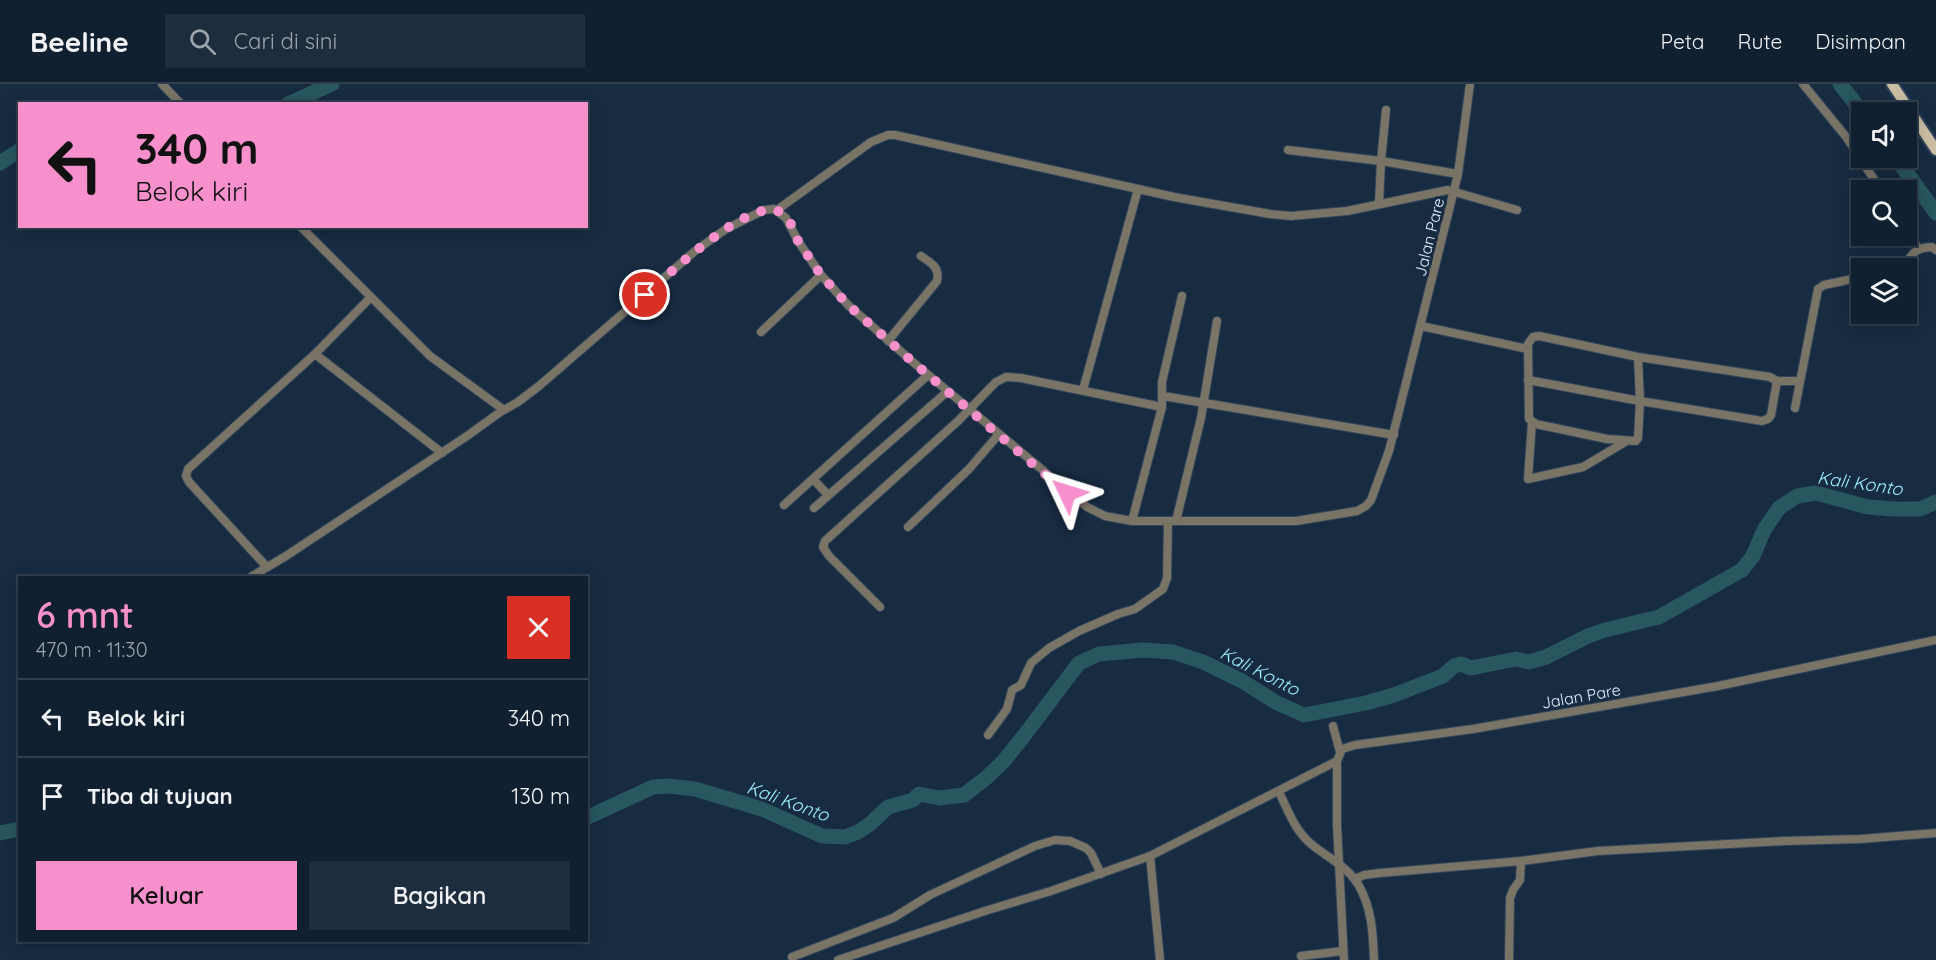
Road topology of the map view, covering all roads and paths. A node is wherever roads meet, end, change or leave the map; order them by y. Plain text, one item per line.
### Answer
1 (162, 84) edge
2 (1470, 84) edge
3 (1803, 84) edge
4 (1892, 84) edge
5 (179, 102) edge
6 (1386, 110) dead end
7 (1288, 150) dead end
8 (1936, 150) edge
9 (1381, 161) junction
10 (1458, 174) junction
11 (1874, 180) edge
12 (1138, 189) junction
13 (1455, 191) junction
14 (1379, 204) junction
15 (777, 210) junction
16 (1517, 210) dead end
17 (302, 228) edge
18 (1918, 248) joint
19 (1936, 250) edge
20 (921, 256) dead end
21 (1910, 258) edge
22 (821, 275) junction
23 (1851, 279) edge
24 (1182, 296) dead end
25 (370, 298) junction
26 (1217, 321) dead end
27 (1421, 326) junction
28 (761, 332) dead end
29 (888, 341) junction
30 (1528, 349) junction
31 (315, 354) junction
32 (1638, 357) junction
33 (928, 375) junction
34 (1528, 380) junction
35 (1777, 381) junction
36 (1800, 381) junction
37 (1083, 390) junction
38 (948, 391) junction
39 (1163, 396) junction
40 (1640, 401) junction
41 (1203, 403) junction
42 (1162, 407) junction
43 (1795, 408) dead end
44 (970, 409) junction
45 (503, 410) junction
46 (1532, 422) junction
47 (999, 434) junction
48 (1394, 435) junction
49 (1624, 442) junction
50 (442, 453) junction
51 (813, 478) junction
52 (828, 495) junction
53 (784, 505) dead end
54 (814, 508) dead end
55 (1132, 521) junction
56 (1172, 521) junction
57 (908, 527) dead end
58 (266, 566) junction
59 (252, 576) edge
60 (880, 607) dead end
61 (1936, 640) edge
62 (1333, 726) dead end
63 (988, 735) dead end
64 (1340, 752) junction
65 (1337, 761) junction
66 (1279, 792) junction
67 (1936, 833) edge
68 (1150, 856) junction
69 (1521, 861) junction
70 (1339, 863) junction
71 (1101, 874) junction
72 (1355, 879) junction
73 (1343, 951) junction
74 (792, 957) dead end
75 (1301, 957) dead end
76 (838, 960) edge
77 (1160, 960) edge
78 (1344, 960) edge
79 (1374, 960) edge
80 (1509, 960) edge

1 - 5 street
2 - 10 street, Jalan Pare
3 - 11 street
4 - 8 main road
6 - 9 street
7 - 9 street
9 - 10 street
9 - 14 street
10 - 13 street, Jalan Pare
12 - 14 street
12 - 15 street
12 - 37 street
13 - 14 street
13 - 16 street
13 - 27 street, Jalan Pare
15 - 22 street, Jalan Pare
15 - 45 street
17 - 25 street
18 - 19 street
18 - 21 street
20 - 29 street
22 - 28 street
22 - 29 street, Jalan Pare
23 - 36 street
24 - 39 street
25 - 31 street
25 - 45 street
26 - 41 street
27 - 30 street
27 - 48 street, Jalan Pare
29 - 33 street, Jalan Pare
30 - 32 street
30 - 34 street
31 - 50 street
31 - 58 street
32 - 35 street
32 - 40 street
33 - 38 street, Jalan Pare
33 - 51 street
34 - 40 street
34 - 46 street
35 - 36 street
35 - 40 street
36 - 43 street
37 - 42 street
37 - 44 street
38 - 44 street, Jalan Pare
38 - 52 street
39 - 41 street
39 - 42 street
40 - 49 street
41 - 48 street
41 - 56 street
42 - 55 street
44 - 47 street, Jalan Pare
44 - 60 street
45 - 50 street
46 - 49 street
46 - 49 street
47 - 55 street, Jalan Pare
47 - 57 street
48 - 56 street, Jalan Pare
50 - 58 street
51 - 52 street
51 - 53 street
52 - 54 street
55 - 56 street, Jalan Pare
56 - 63 street
58 - 59 street
61 - 64 street, Jalan Pare
62 - 64 street
64 - 65 street
65 - 66 street
65 - 70 street
66 - 68 street
66 - 70 street
67 - 69 street
68 - 71 street
68 - 77 street
69 - 72 street
69 - 80 street
70 - 72 street
70 - 73 street
71 - 74 street
71 - 76 street
72 - 79 street
73 - 75 street
73 - 78 street

